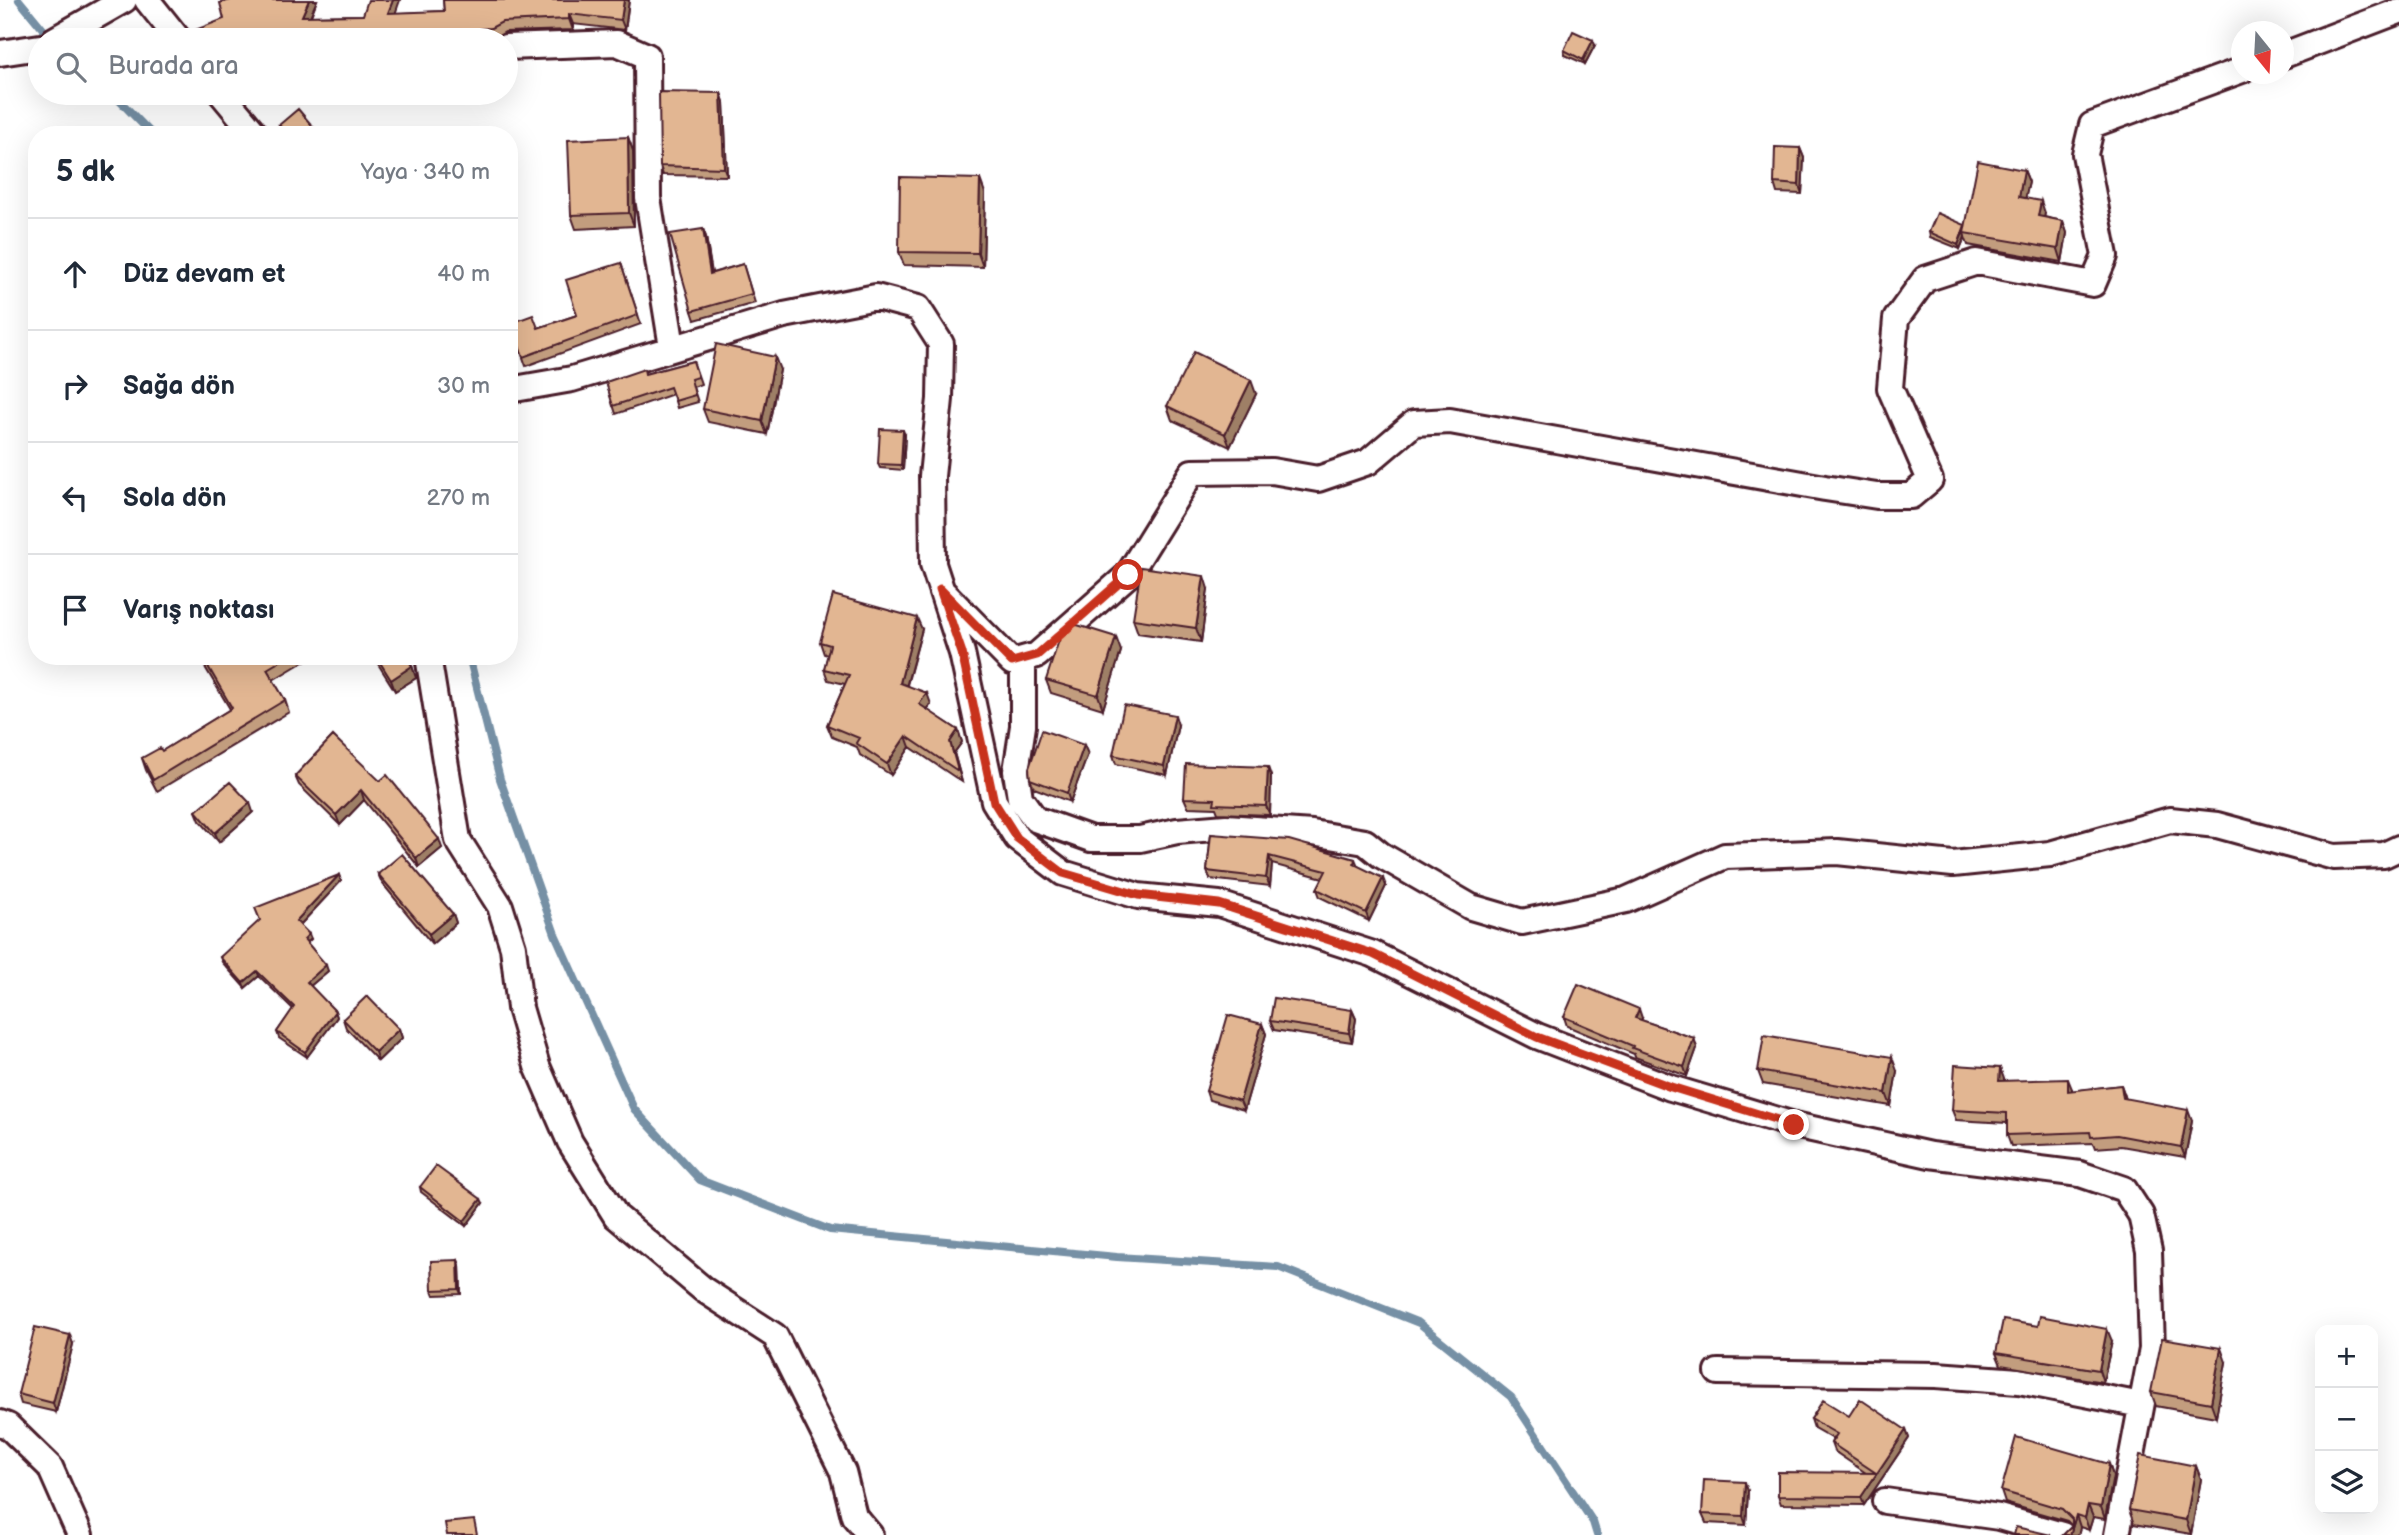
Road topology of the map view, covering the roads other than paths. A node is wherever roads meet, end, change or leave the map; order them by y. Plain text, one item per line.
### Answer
1 (124, 0) edge
2 (147, 0) edge
3 (2399, 11) edge
4 (75, 28) edge
5 (169, 28) edge
6 (518, 47) edge
7 (28, 49) edge
8 (2294, 51) edge
9 (0, 53) edge
10 (2231, 74) edge
11 (230, 105) edge
12 (248, 126) edge
13 (672, 347) junction
14 (518, 388) edge
15 (940, 589) junction
16 (1023, 659) junction
17 (429, 665) edge
18 (2399, 848) edge
19 (1718, 1372) dead end
20 (2141, 1405) junction
21 (0, 1423) edge
22 (1885, 1501) dead end
23 (80, 1535) edge
24 (870, 1535) edge
25 (2062, 1535) edge
26 (2117, 1535) edge

1 - 4 street
2 - 5 street
3 - 8 street
6 - 13 street
7 - 9 street
10 - 16 street
11 - 12 street
13 - 14 street
13 - 15 street
15 - 16 street
15 - 20 street
16 - 18 street
17 - 24 street
19 - 20 street
20 - 26 street
21 - 23 street
22 - 25 street

